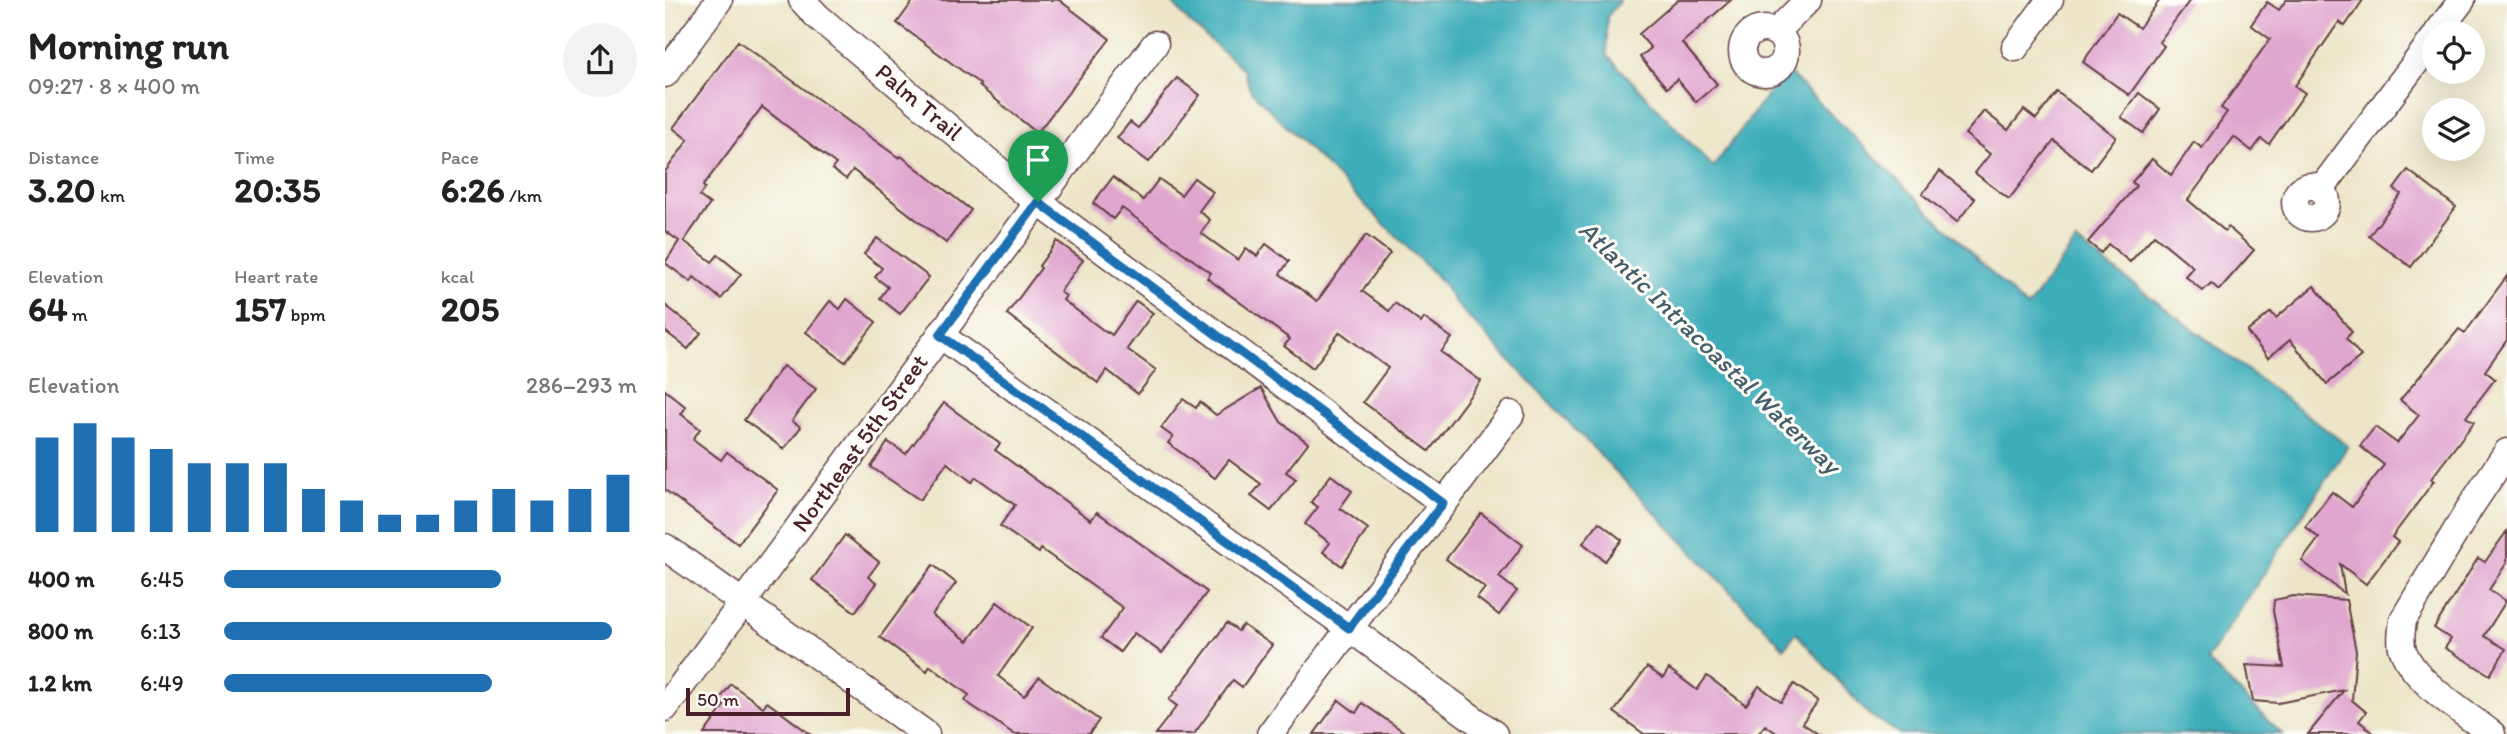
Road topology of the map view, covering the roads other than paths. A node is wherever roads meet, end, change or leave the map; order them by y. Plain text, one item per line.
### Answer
1 (719, 0) edge
2 (802, 0) edge
3 (1808, 0) edge
4 (2050, 0) edge
5 (2462, 0) edge
6 (2447, 21) edge
7 (1776, 32) dead end
8 (1155, 44) dead end
9 (2015, 48) dead end
10 (2422, 54) edge
11 (665, 74) edge
12 (2321, 189) dead end
13 (1038, 202) junction
14 (940, 335) junction
15 (1511, 414) dead end
16 (2507, 452) edge
17 (1443, 503) junction
18 (665, 547) edge
19 (742, 603) junction
20 (1349, 628) junction
21 (665, 708) edge
22 (926, 734) edge
23 (1270, 734) edge
24 (1494, 734) edge
25 (2492, 734) edge

1 - 11 street
2 - 13 street, Palm Trail
3 - 7 street
4 - 9 street
5 - 6 street
8 - 13 street, Northeast 5th Street
10 - 12 street
13 - 14 street, Northeast 5th Street
13 - 17 street, Palm Trail
14 - 19 street, Northeast 5th Street
14 - 20 street
15 - 17 street
16 - 25 street
17 - 20 street
18 - 19 street
19 - 21 street, Northeast 5th Street
19 - 22 street
20 - 23 street
20 - 24 street

